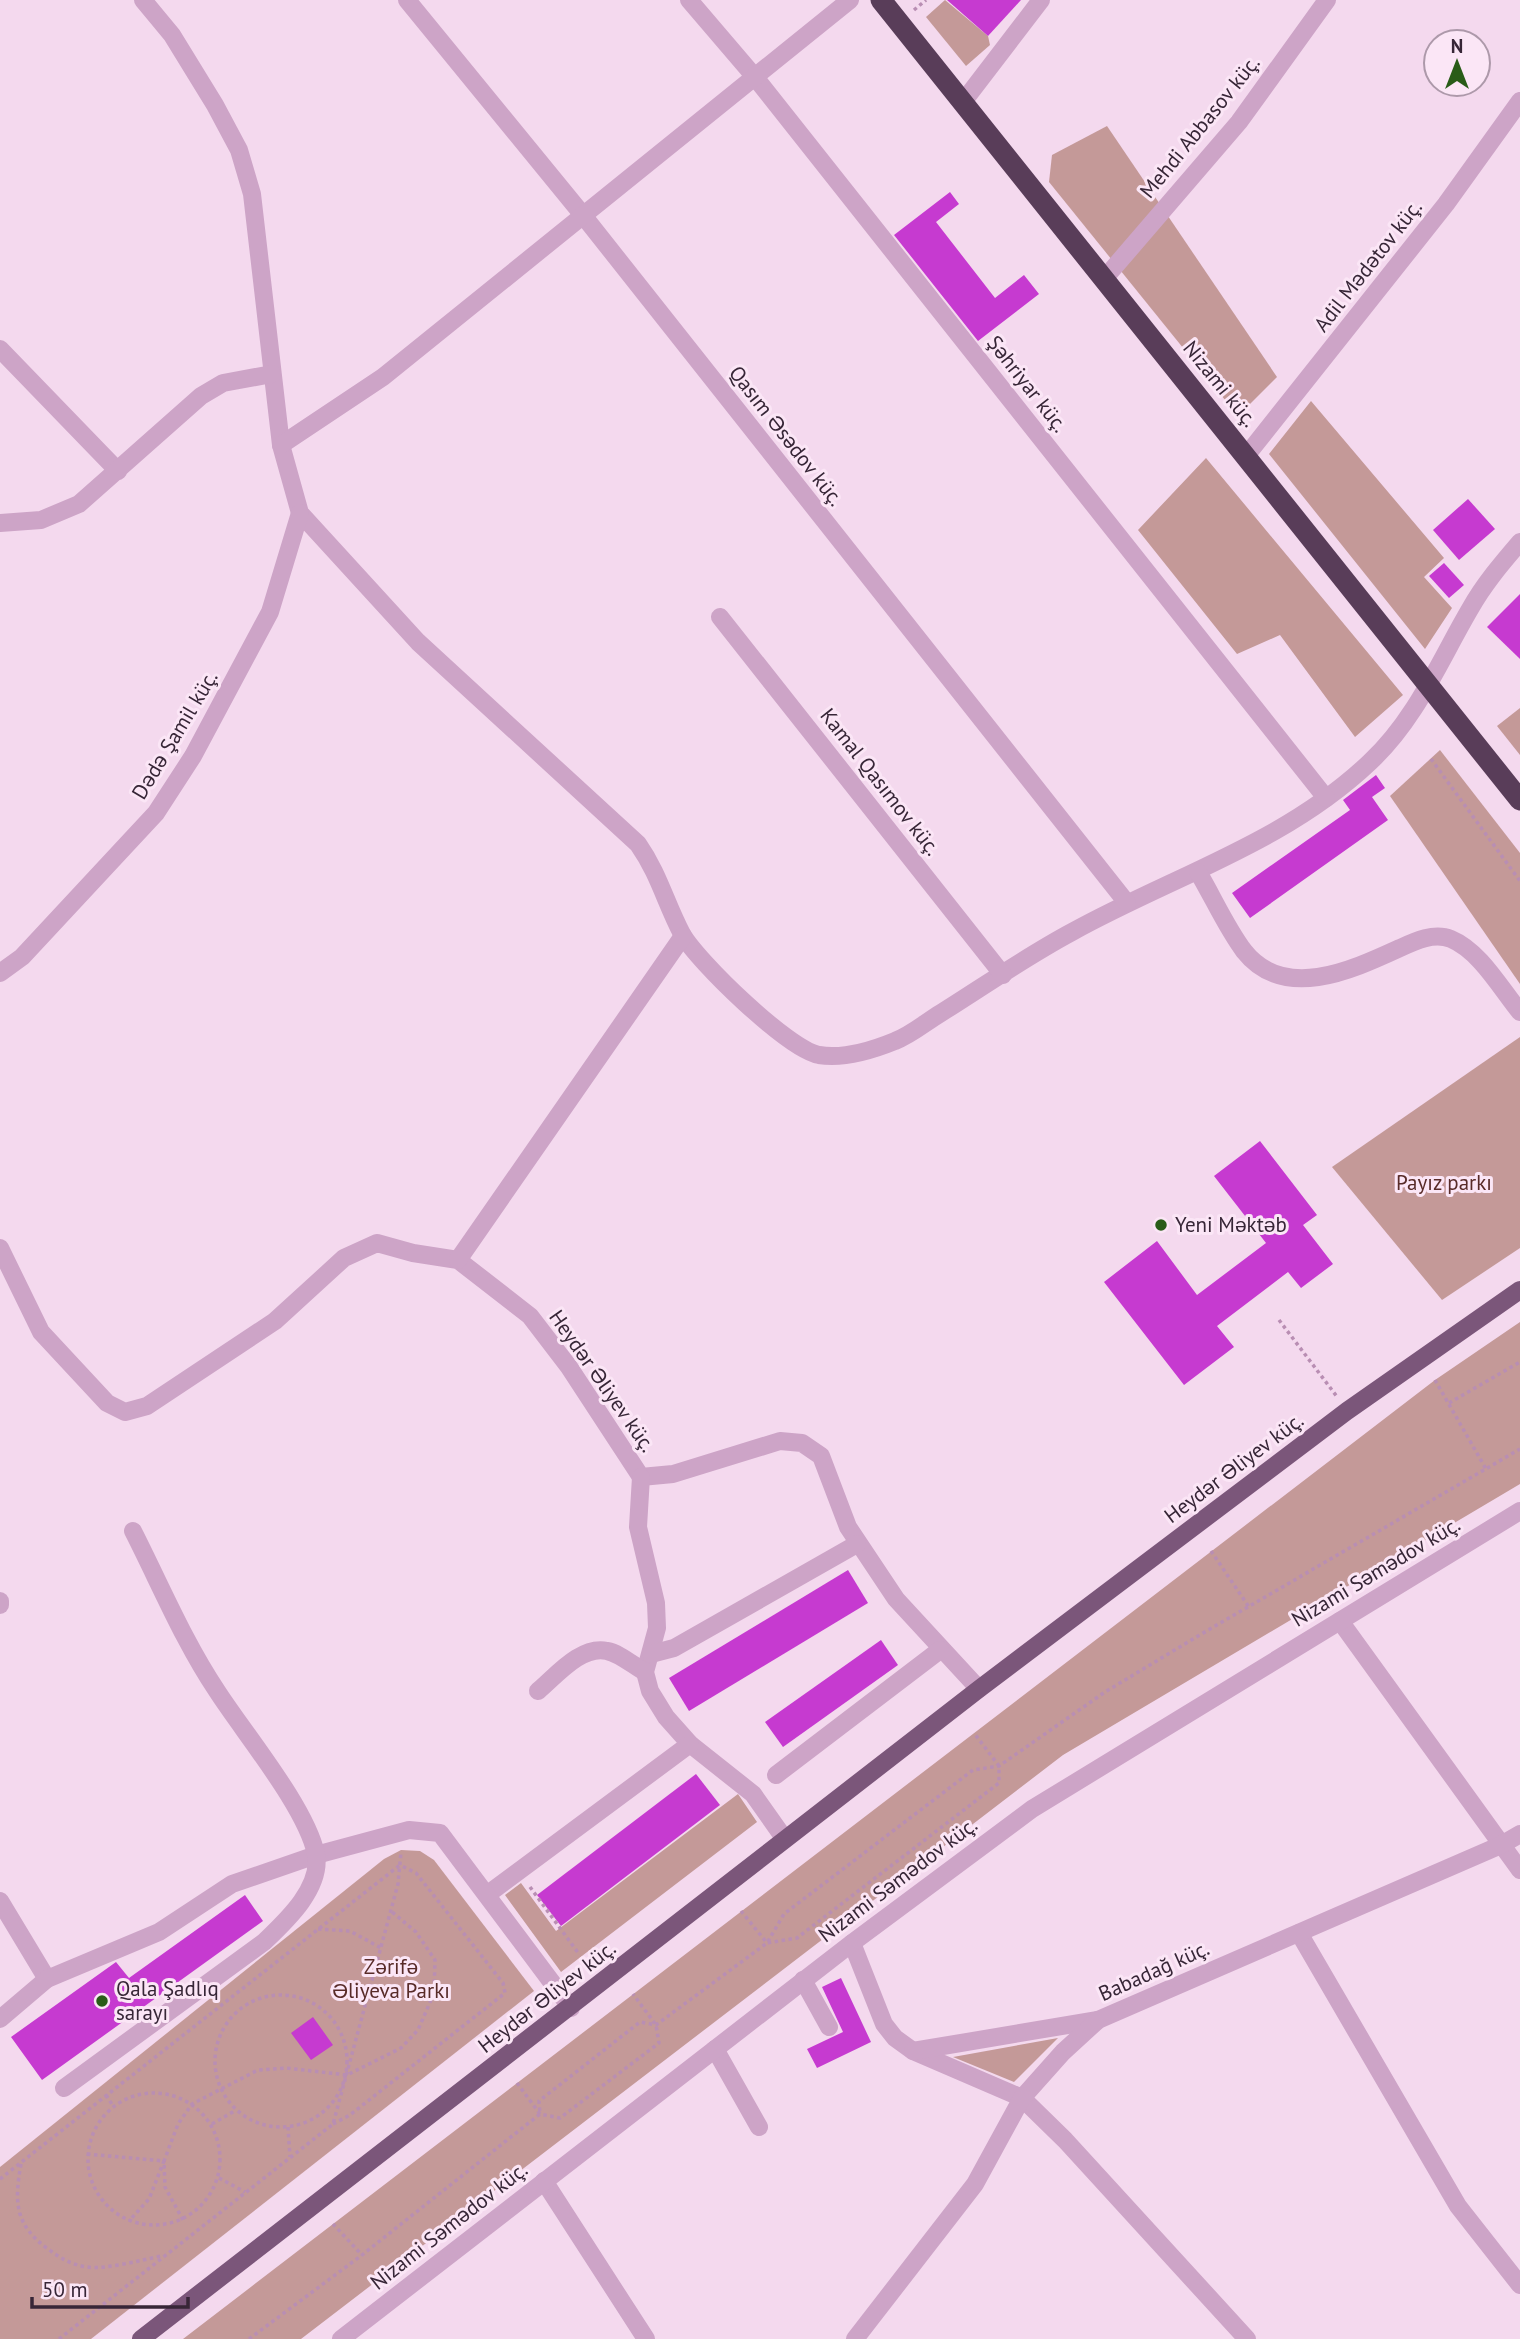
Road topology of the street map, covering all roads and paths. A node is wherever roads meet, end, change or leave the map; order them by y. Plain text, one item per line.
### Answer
1 (143, 0) edge
2 (407, 0) edge
3 (689, 0) edge
4 (850, 0) edge
5 (881, 0) edge
6 (1041, 0) edge
7 (1327, 0) edge
8 (754, 76) junction
9 (1520, 101) edge
10 (963, 102) junction
11 (582, 214) junction
12 (1104, 279) junction
13 (0, 349) edge
14 (271, 374) junction
15 (281, 445) junction
16 (1246, 456) junction
17 (118, 471) junction
18 (300, 513) junction
19 (0, 523) edge
20 (1520, 542) edge
21 (720, 617) dead end
22 (1429, 685) junction
23 (1431, 759) dead end
24 (1326, 798) junction
25 (1520, 800) edge
26 (1198, 872) junction
27 (1520, 881) edge
28 (1126, 903) junction
29 (683, 936) junction
30 (0, 973) edge
31 (1003, 975) junction
32 (1520, 1012) edge
33 (0, 1248) edge
34 (458, 1260) junction
35 (1520, 1290) edge
36 (1279, 1320) dead end
37 (1520, 1362) edge
38 (1435, 1380) dead end
39 (1449, 1403) junction
40 (1347, 1410) junction
41 (1520, 1449) edge
42 (1486, 1469) junction
43 (641, 1477) junction
44 (1520, 1511) edge
45 (133, 1531) dead end
46 (857, 1544) junction
47 (1211, 1551) dead end
48 (1249, 1607) junction
49 (1340, 1621) junction
50 (940, 1650) junction
51 (652, 1654) junction
52 (645, 1672) junction
53 (979, 1689) junction
54 (538, 1691) dead end
55 (974, 1733) dead end
56 (690, 1744) junction
57 (999, 1766) junction
58 (776, 1775) dead end
59 (1520, 1834) edge
60 (784, 1838) junction
61 (1501, 1845) junction
62 (401, 1850) dead end
63 (316, 1855) junction
64 (400, 1865) junction
65 (1520, 1870) edge
66 (519, 1871) junction
67 (488, 1894) junction
68 (0, 1901) edge
69 (391, 1910) junction
70 (741, 1911) dead end
71 (318, 1929) junction
72 (1298, 1933) junction
73 (767, 1942) junction
74 (852, 1942) junction
75 (381, 1948) junction
76 (579, 1954) dead end
77 (47, 1979) junction
78 (803, 1980) junction
79 (633, 1994) dead end
80 (571, 2008) junction
81 (0, 2019) edge
82 (1098, 2020) junction
83 (656, 2025) junction
84 (829, 2027) dead end
85 (715, 2049) junction
86 (913, 2051) junction
87 (347, 2075) junction
88 (517, 2083) dead end
89 (64, 2088) dead end
90 (219, 2088) junction
91 (106, 2095) junction
92 (1022, 2098) junction
93 (192, 2104) junction
94 (113, 2106) junction
95 (236, 2110) junction
96 (540, 2114) junction
97 (212, 2124) junction
98 (333, 2124) junction
99 (288, 2127) junction
100 (759, 2127) dead end
101 (87, 2154) junction
102 (290, 2157) junction
103 (164, 2161) junction
104 (21, 2162) junction
105 (219, 2178) junction
106 (0, 2179) edge
107 (544, 2181) junction
108 (245, 2192) junction
109 (183, 2220) junction
110 (128, 2221) junction
111 (333, 2224) dead end
112 (362, 2255) junction
113 (163, 2256) junction
114 (1520, 2285) edge
115 (60, 2339) edge
116 (141, 2339) edge
117 (249, 2339) edge
118 (341, 2339) edge
119 (646, 2339) edge
120 (855, 2339) edge
121 (1247, 2339) edge

1 - 14 street
2 - 11 street, Qasım Əsədov küç.
3 - 8 street, Şəhriyar küç.
4 - 8 street
5 - 10 highway, Nizami küç.
6 - 10 street
7 - 12 street, Mehdi Abbasov küç.
8 - 11 street
8 - 24 street, Şəhriyar küç.
9 - 16 street, Adil Mədətov küç.
10 - 12 highway, Nizami küç.
11 - 15 street
11 - 28 street, Qasım Əsədov küç.
12 - 16 highway, Nizami küç.
13 - 17 street
14 - 15 street
14 - 17 street
15 - 18 street
16 - 22 highway, Nizami küç.
17 - 19 street
18 - 29 street
18 - 30 street, Dədə Şamil küç.
20 - 22 street
21 - 31 street, Kamal Qasımov küç.
22 - 24 street
22 - 25 highway, Nizami küç.
23 - 27 path
24 - 26 street
26 - 28 street
26 - 32 street
28 - 31 street
29 - 31 street
29 - 34 street
33 - 34 street, Heydər Əliyev küç.
34 - 43 street, Heydər Əliyev küç.
35 - 40 main road, Heydər Əliyev küç.
36 - 40 path
37 - 39 path
38 - 39 path
39 - 42 path
40 - 53 main road, Heydər Əliyev küç.
41 - 42 path
42 - 48 path
43 - 46 street, Heydər Əliyev küç.
43 - 51 street
44 - 49 street, Nizami Səmədov küç.
45 - 63 street
46 - 50 street, Heydər Əliyev küç.
46 - 51 street
47 - 48 path
48 - 57 path
49 - 61 street
49 - 74 street, Nizami Səmədov küç.
50 - 53 street, Heydər Əliyev küç.
50 - 58 street
51 - 52 street
52 - 54 street
52 - 56 street
53 - 60 main road, Heydər Əliyev küç.
55 - 57 path
56 - 60 street
56 - 66 street
57 - 73 path
57 - 73 path
59 - 61 street, Babadağ küç.
60 - 80 main road, Heydər Əliyev küç.
61 - 65 street
61 - 72 street, Babadağ küç.
62 - 64 path
63 - 67 street
63 - 77 street
63 - 89 street
64 - 69 path
64 - 71 path
64 - 98 path
66 - 67 street
66 - 76 path
67 - 80 street
68 - 77 street
69 - 75 path
69 - 87 path
70 - 73 path
71 - 75 path
71 - 91 path
72 - 82 street, Babadağ küç.
72 - 114 street
73 - 83 path
74 - 78 street, Nizami Səmədov küç.
74 - 86 street
75 - 87 path
77 - 81 street
78 - 84 street
78 - 85 street, Nizami Səmədov küç.
79 - 83 path
80 - 116 main road, Heydər Əliyev küç.
82 - 86 street
82 - 92 street, Babadağ küç.
83 - 96 path
83 - 96 path
85 - 100 street
85 - 107 street, Nizami Səmədov küç.
86 - 92 street
87 - 90 path
87 - 90 path
87 - 98 path
87 - 99 path
88 - 96 path
90 - 93 path
90 - 95 path
91 - 94 path
91 - 104 path
92 - 120 street, Babadağ küç.
92 - 121 street
93 - 94 path
93 - 97 path
93 - 103 path
94 - 101 path
95 - 97 path
95 - 99 path
96 - 112 path
97 - 105 path
98 - 102 path
99 - 102 path
101 - 103 path
101 - 110 path
102 - 108 path
103 - 109 path
103 - 110 path
104 - 106 path
104 - 113 path
105 - 108 path
105 - 109 path
107 - 118 street, Nizami Səmədov küç.
107 - 119 street
108 - 113 path
109 - 110 path
111 - 112 path
112 - 117 path
113 - 115 path

